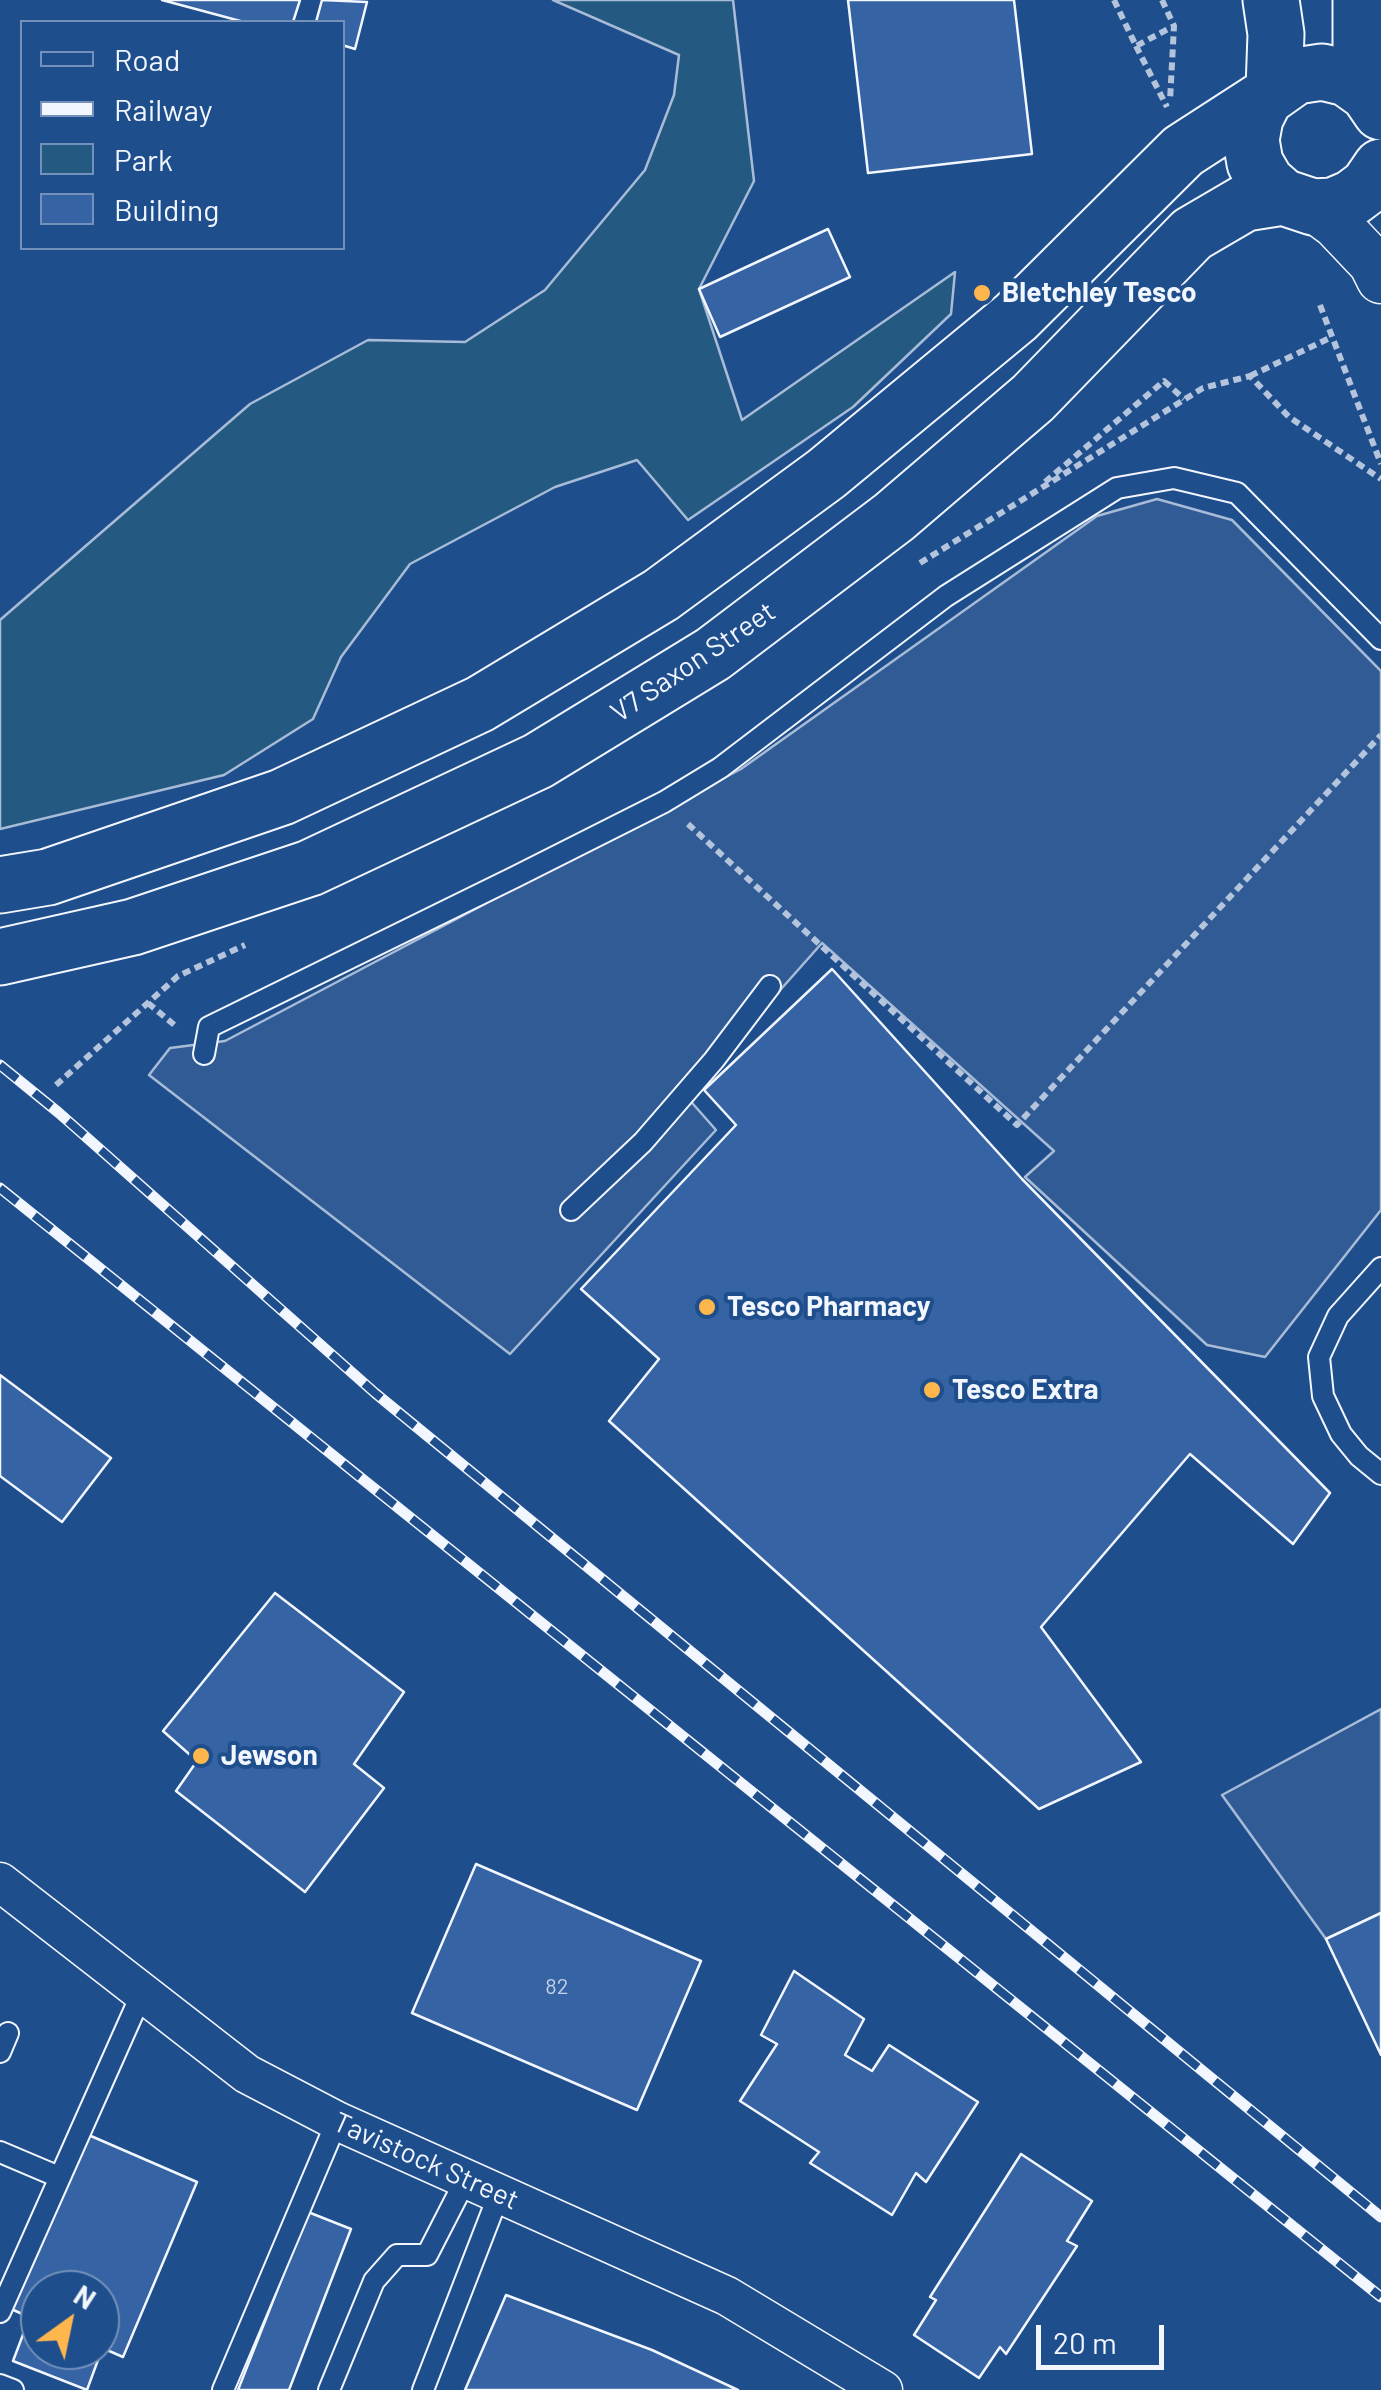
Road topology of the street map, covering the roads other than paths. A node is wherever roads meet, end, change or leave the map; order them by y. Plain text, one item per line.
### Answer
1 (1270, 0) edge
2 (1361, 0) edge
3 (1270, 94) junction
4 (1374, 103) edge
5 (1381, 166) edge
6 (1298, 202) junction
7 (1381, 279) edge
8 (1381, 639) edge
9 (0, 885) edge
10 (0, 957) edge
11 (770, 986) dead end
12 (204, 1054) dead end
13 (571, 1210) dead end
14 (1381, 1268) edge
15 (1372, 1292) edge
16 (1381, 1474) edge
17 (0, 1882) edge
18 (142, 1993) junction
19 (336, 2122) junction
20 (0, 2152) edge
21 (59, 2177) junction
22 (482, 2186) junction
23 (0, 2312) edge
24 (0, 2385) edge
25 (13, 2390) edge
26 (223, 2390) edge
27 (329, 2390) edge
28 (423, 2390) edge
29 (883, 2390) edge

1 - 3 main road
2 - 4 main road
3 - 4 main road
3 - 6 main road
3 - 9 main road
5 - 6 main road, V7 Saxon Street
6 - 7 street
6 - 10 main road, V7 Saxon Street
8 - 12 lane
11 - 13 lane
14 - 15 lane
15 - 16 lane
17 - 18 street, Tavistock Street
18 - 19 street, Tavistock Street
18 - 21 lane
19 - 22 street, Tavistock Street
19 - 26 lane
20 - 21 lane
21 - 23 lane
22 - 27 lane
22 - 28 lane
22 - 29 street, Tavistock Street
24 - 25 lane

